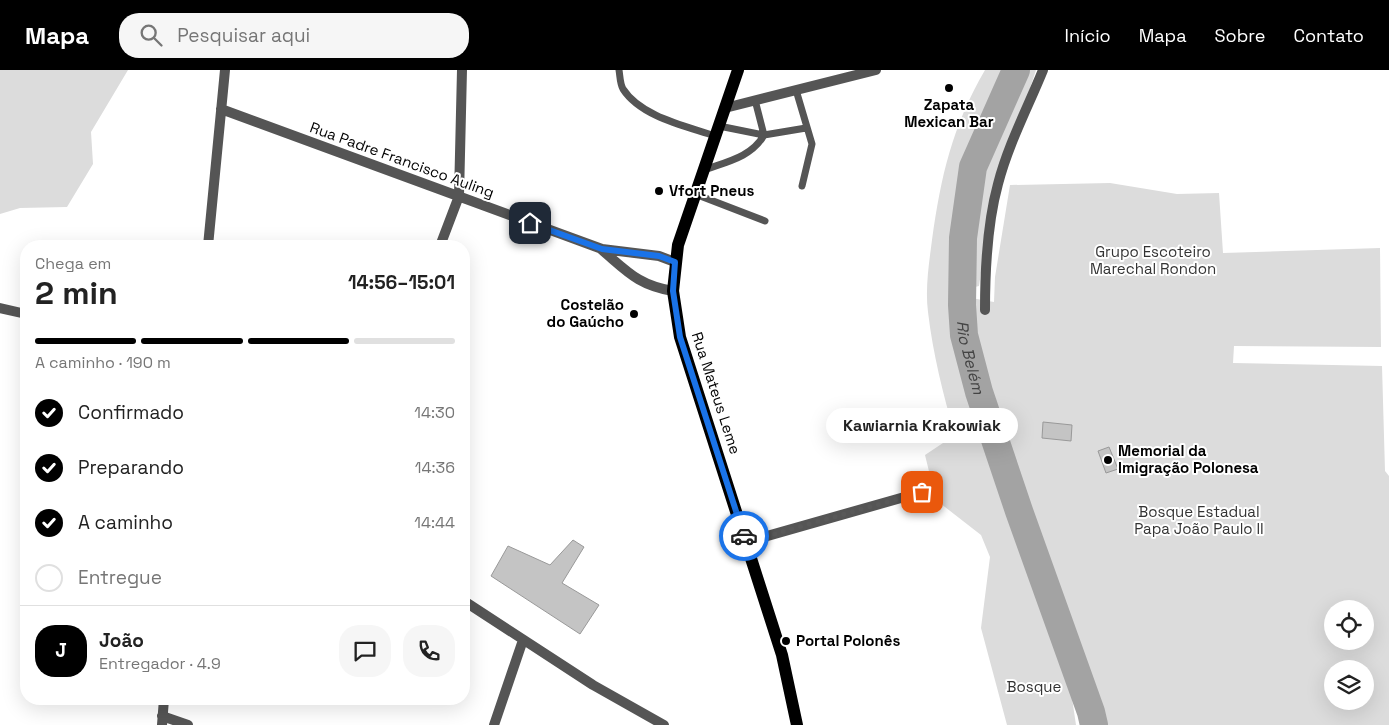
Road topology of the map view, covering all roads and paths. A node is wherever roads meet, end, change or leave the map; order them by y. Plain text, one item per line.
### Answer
1 (225, 70) edge
2 (462, 70) edge
3 (619, 70) edge
4 (738, 70) edge
5 (876, 70) edge
6 (1043, 70) edge
7 (796, 90) junction
8 (755, 100) junction
9 (725, 108) junction
10 (221, 109) junction
11 (806, 128) junction
12 (717, 131) junction
13 (764, 135) junction
14 (704, 170) junction
15 (802, 186) dead end
16 (696, 194) junction
17 (459, 196) junction
18 (765, 221) dead end
19 (209, 240) edge
20 (442, 240) edge
21 (602, 249) junction
22 (675, 262) junction
23 (673, 291) junction
24 (0, 308) edge
25 (985, 310) dead end
26 (20, 313) edge
27 (922, 492) dead end
28 (746, 542) junction
29 (470, 605) edge
30 (523, 640) junction
31 (163, 705) edge
32 (162, 721) edge
33 (188, 725) edge
34 (494, 725) edge
35 (664, 725) edge
36 (797, 725) edge

1 - 10 street
2 - 17 street
3 - 12 lane
4 - 9 main road, Rua Mateus Leme
5 - 7 street
6 - 25 street
7 - 8 street
7 - 11 lane
8 - 9 street
8 - 13 lane
9 - 12 main road, Rua Mateus Leme
10 - 17 street, Rua Padre Francisco Auling
10 - 19 street
11 - 13 lane
11 - 15 lane
12 - 13 lane
12 - 14 main road, Rua Mateus Leme
13 - 14 lane
14 - 16 main road, Rua Mateus Leme
16 - 18 lane
16 - 22 main road, Rua Mateus Leme
17 - 20 street
17 - 21 street, Rua Padre Francisco Auling
21 - 22 street, Rua Padre Francisco Auling
21 - 23 street, Rua Padre Francisco Auling
22 - 23 main road, Rua Mateus Leme
23 - 28 main road, Rua Mateus Leme
24 - 26 street
27 - 28 street
28 - 36 main road, Rua Mateus Leme
29 - 30 street
30 - 34 street
30 - 35 street
31 - 32 street
32 - 33 street

